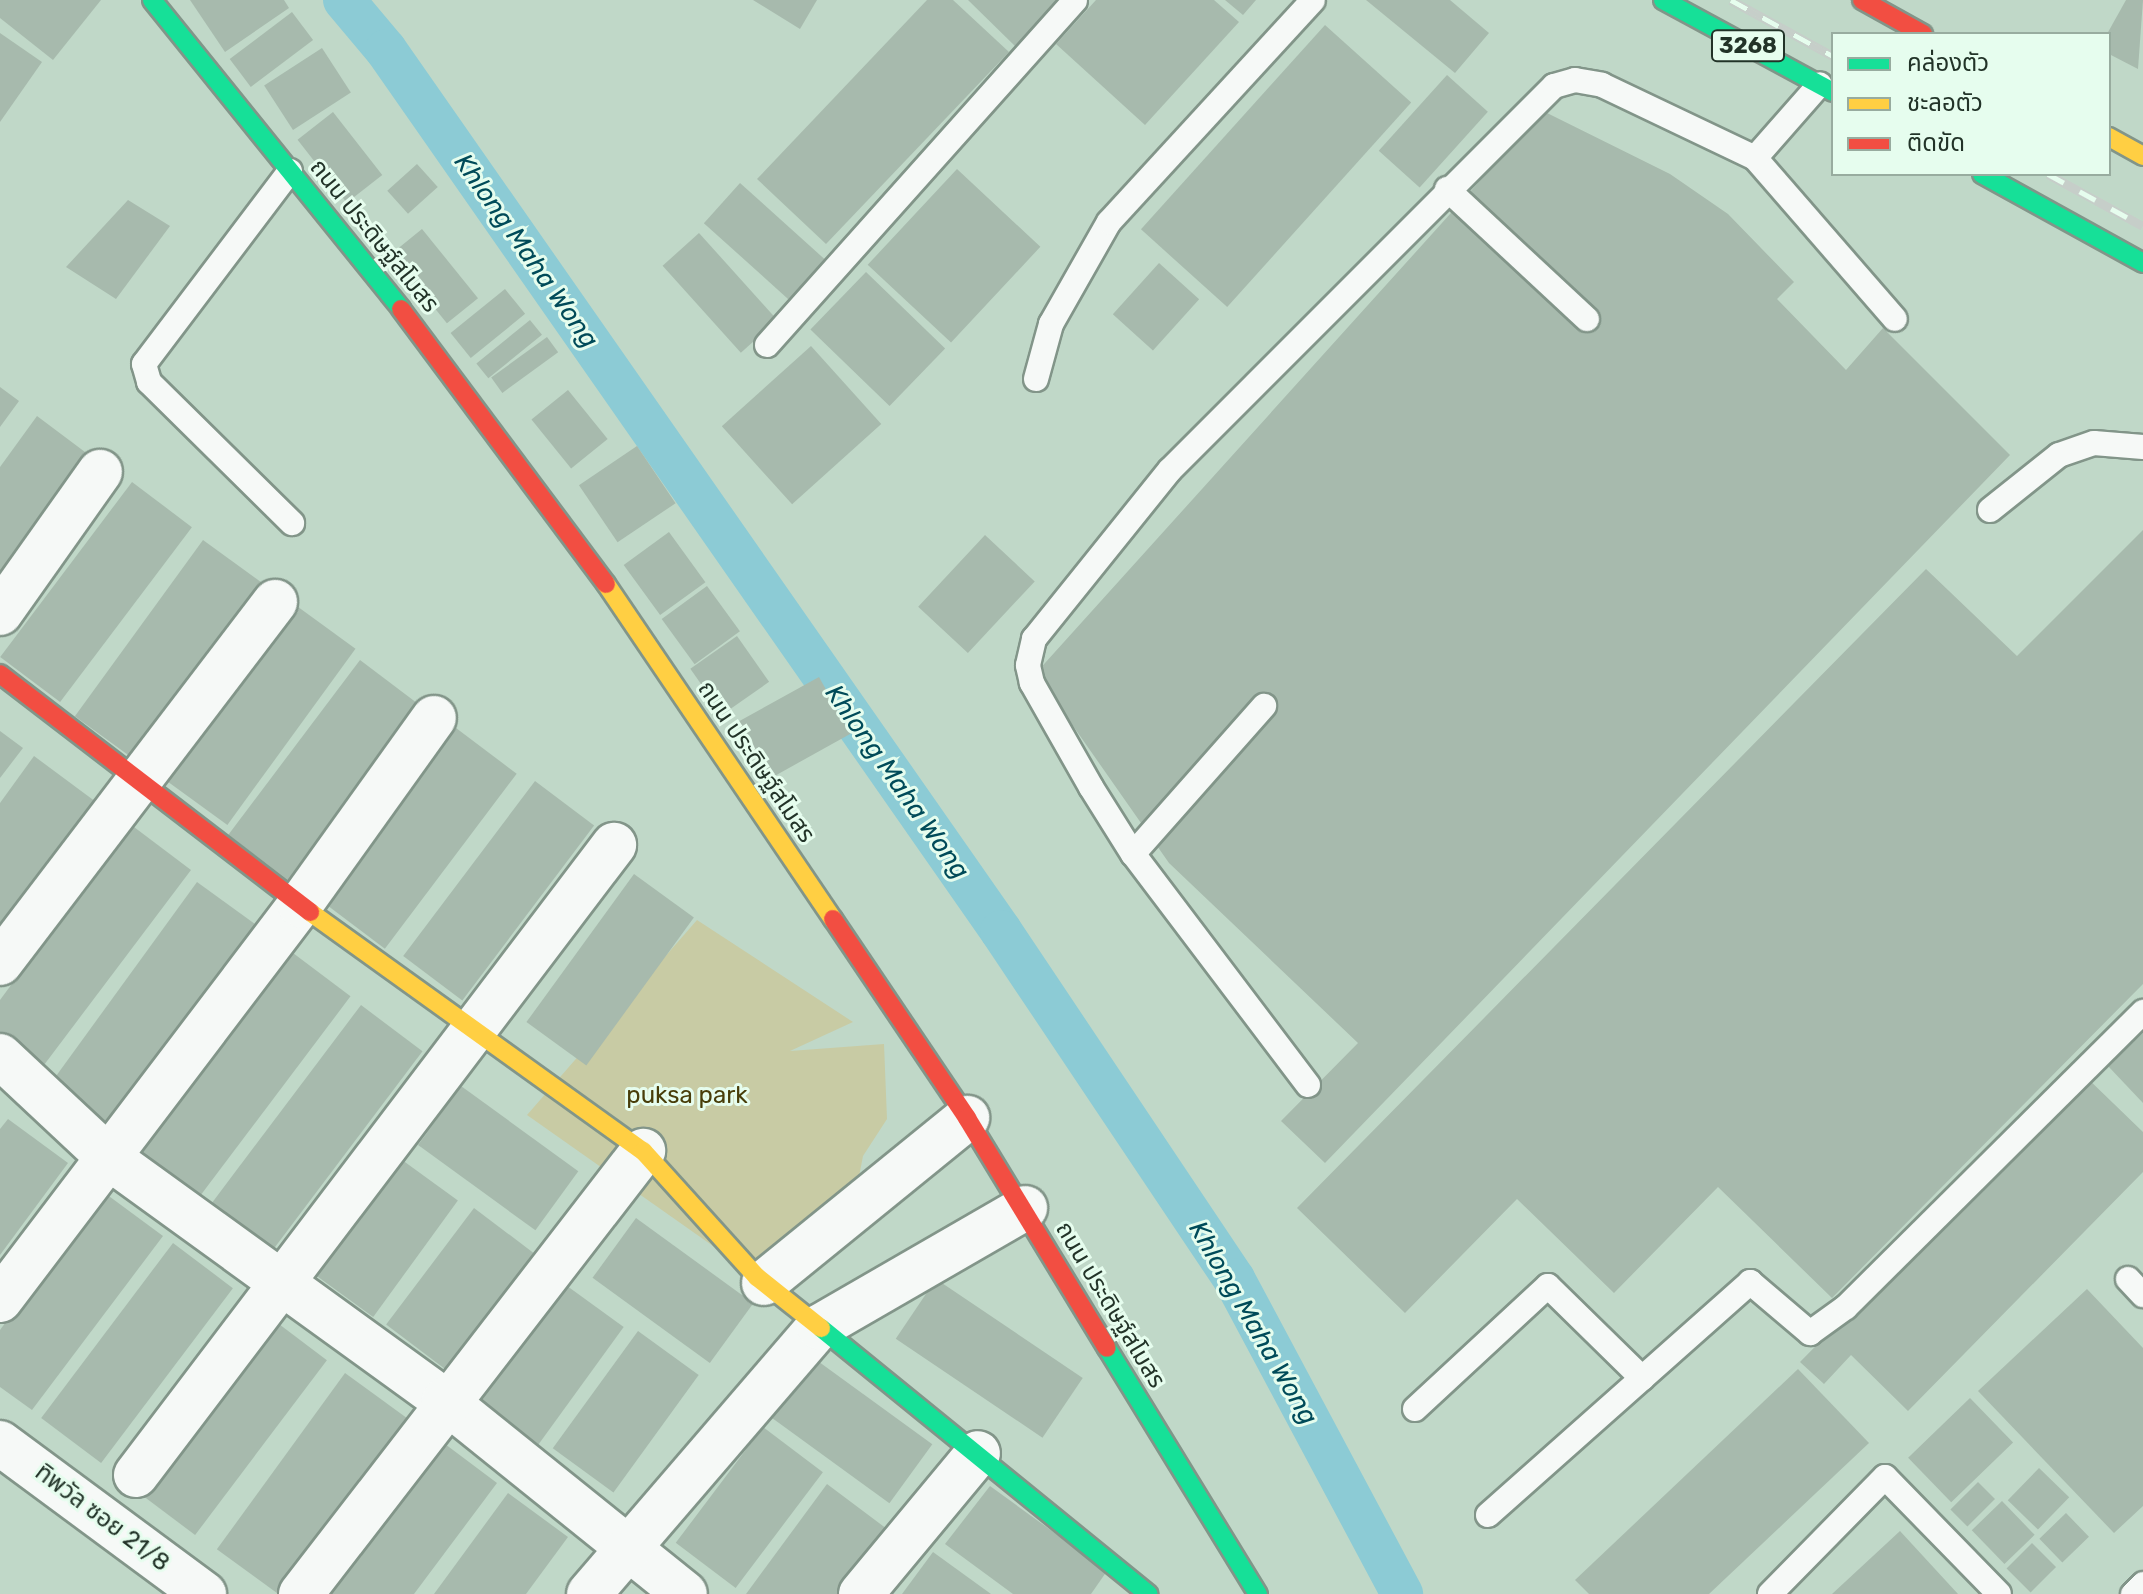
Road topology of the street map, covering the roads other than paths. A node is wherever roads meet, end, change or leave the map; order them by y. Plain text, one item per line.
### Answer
1 (152, 0) edge
2 (1075, 0) edge
3 (1313, 0) edge
4 (1663, 0) edge
5 (1862, 0) edge
6 (1919, 32) edge
7 (1826, 88) edge
8 (2111, 138) edge
9 (2143, 156) edge
10 (1755, 158) junction
11 (290, 171) junction
12 (1986, 176) edge
13 (1447, 189) junction
14 (2143, 263) edge
15 (1587, 319) dead end
16 (1895, 319) dead end
17 (767, 345) dead end
18 (1036, 379) dead end
19 (2143, 447) edge
20 (100, 472) dead end
21 (1990, 510) dead end
22 (292, 523) dead end
23 (275, 602) dead end
24 (0, 613) edge
25 (0, 674) edge
26 (1264, 706) dead end
27 (434, 718) dead end
28 (144, 781) junction
29 (614, 845) dead end
30 (1133, 854) junction
31 (300, 905) junction
32 (0, 963) edge
33 (2143, 1012) edge
34 (474, 1026) junction
35 (0, 1056) edge
36 (1308, 1085) dead end
37 (967, 1118) junction
38 (643, 1151) junction
39 (108, 1157) junction
40 (1025, 1208) junction
41 (764, 1283) junction
42 (282, 1284) junction
43 (0, 1300) edge
44 (819, 1327) junction
45 (1642, 1378) junction
46 (444, 1400) junction
47 (1415, 1409) dead end
48 (0, 1443) edge
49 (978, 1453) junction
50 (136, 1475) dead end
51 (1488, 1515) dead end
52 (628, 1550) junction
53 (2143, 1584) edge
54 (1143, 1591) edge
55 (204, 1594) edge
56 (301, 1594) edge
57 (589, 1594) edge
58 (685, 1594) edge
59 (861, 1594) edge
60 (1258, 1594) edge
61 (1770, 1594) edge
62 (1999, 1594) edge
63 (2133, 1594) edge

1 - 11 street, ถนน ประดิษฐ์สโมสร
2 - 17 lane
3 - 18 lane
4 - 7 street, 3268
5 - 6 street
7 - 10 lane
8 - 9 street
10 - 13 lane
10 - 16 lane
11 - 22 lane
11 - 37 street, ถนน ประดิษฐ์สโมสร
12 - 14 street
13 - 15 lane
13 - 30 lane
19 - 21 lane
20 - 24 street
23 - 28 street
25 - 28 street
26 - 30 lane
27 - 31 street
28 - 31 street
28 - 32 street
29 - 34 street
30 - 36 lane
31 - 34 street
31 - 39 street
33 - 45 lane
34 - 38 street
34 - 42 street
35 - 39 street
37 - 40 street, ถนน ประดิษฐ์สโมสร
37 - 41 street
38 - 41 street
38 - 46 street
39 - 42 street
39 - 43 street
40 - 44 street
40 - 60 street, ถนน ประดิษฐ์สโมสร
41 - 44 street
42 - 46 street
42 - 50 street
44 - 49 street
44 - 52 street
45 - 47 lane
45 - 51 lane
46 - 52 street
46 - 56 street
48 - 55 street, ทิพวัล ซอย 21/8
49 - 54 street
49 - 59 street
52 - 57 street
52 - 58 street
53 - 63 lane
61 - 62 lane

